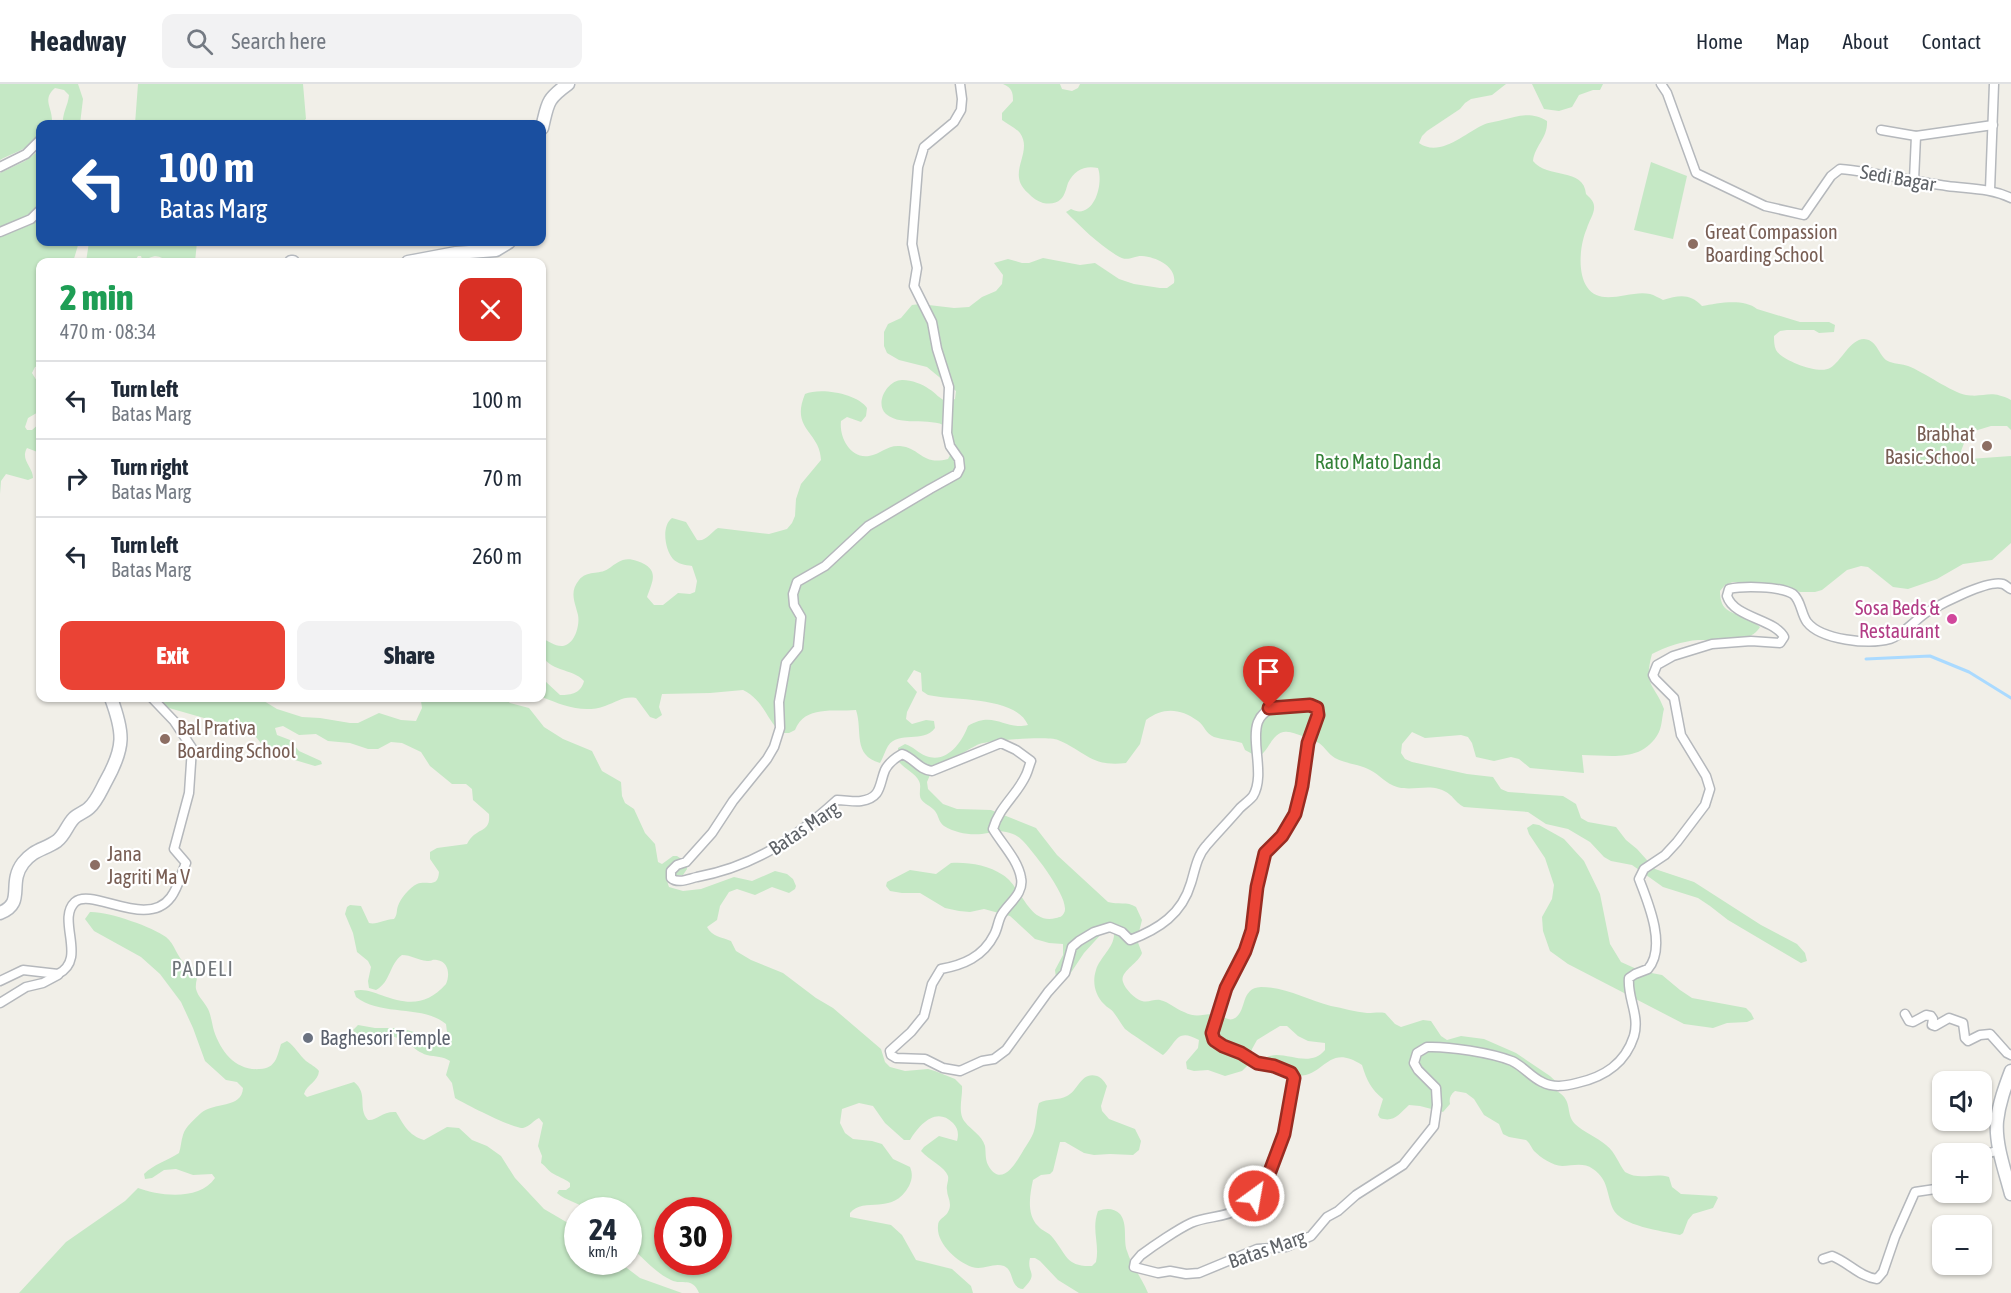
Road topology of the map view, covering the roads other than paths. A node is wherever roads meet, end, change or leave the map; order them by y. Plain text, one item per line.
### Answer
1 (568, 84) edge
2 (960, 84) edge
3 (1661, 84) edge
4 (1994, 84) edge
5 (544, 120) edge
6 (1993, 125) junction
7 (1881, 129) dead end
8 (1916, 135) junction
9 (36, 144) edge
10 (0, 167) edge
11 (1914, 180) junction
12 (1990, 190) junction
13 (2011, 198) edge
14 (36, 214) edge
15 (0, 232) edge
16 (502, 246) edge
17 (429, 258) edge
18 (2011, 589) edge
19 (112, 702) edge
20 (156, 702) edge
21 (0, 913) edge
22 (58, 974) junction
23 (0, 981) edge
24 (0, 1003) edge
25 (1905, 1014) dead end
26 (2011, 1055) edge
27 (2011, 1071) edge
28 (2000, 1150) junction
29 (1992, 1152) edge
30 (1932, 1189) edge
31 (2011, 1194) edge
32 (1823, 1259) dead end

1 - 5 street
2 - 18 street, Batas Marg
3 - 11 street, Sedi Bagar
4 - 6 street
6 - 8 street
6 - 12 street
7 - 8 street
8 - 11 street
9 - 10 street
11 - 12 street, Sedi Bagar
12 - 13 street, Sedi Bagar
14 - 15 street
16 - 17 street
19 - 21 street
20 - 22 street
22 - 23 street
22 - 24 street
25 - 26 street
27 - 28 street
28 - 29 street
28 - 31 street
30 - 32 street

